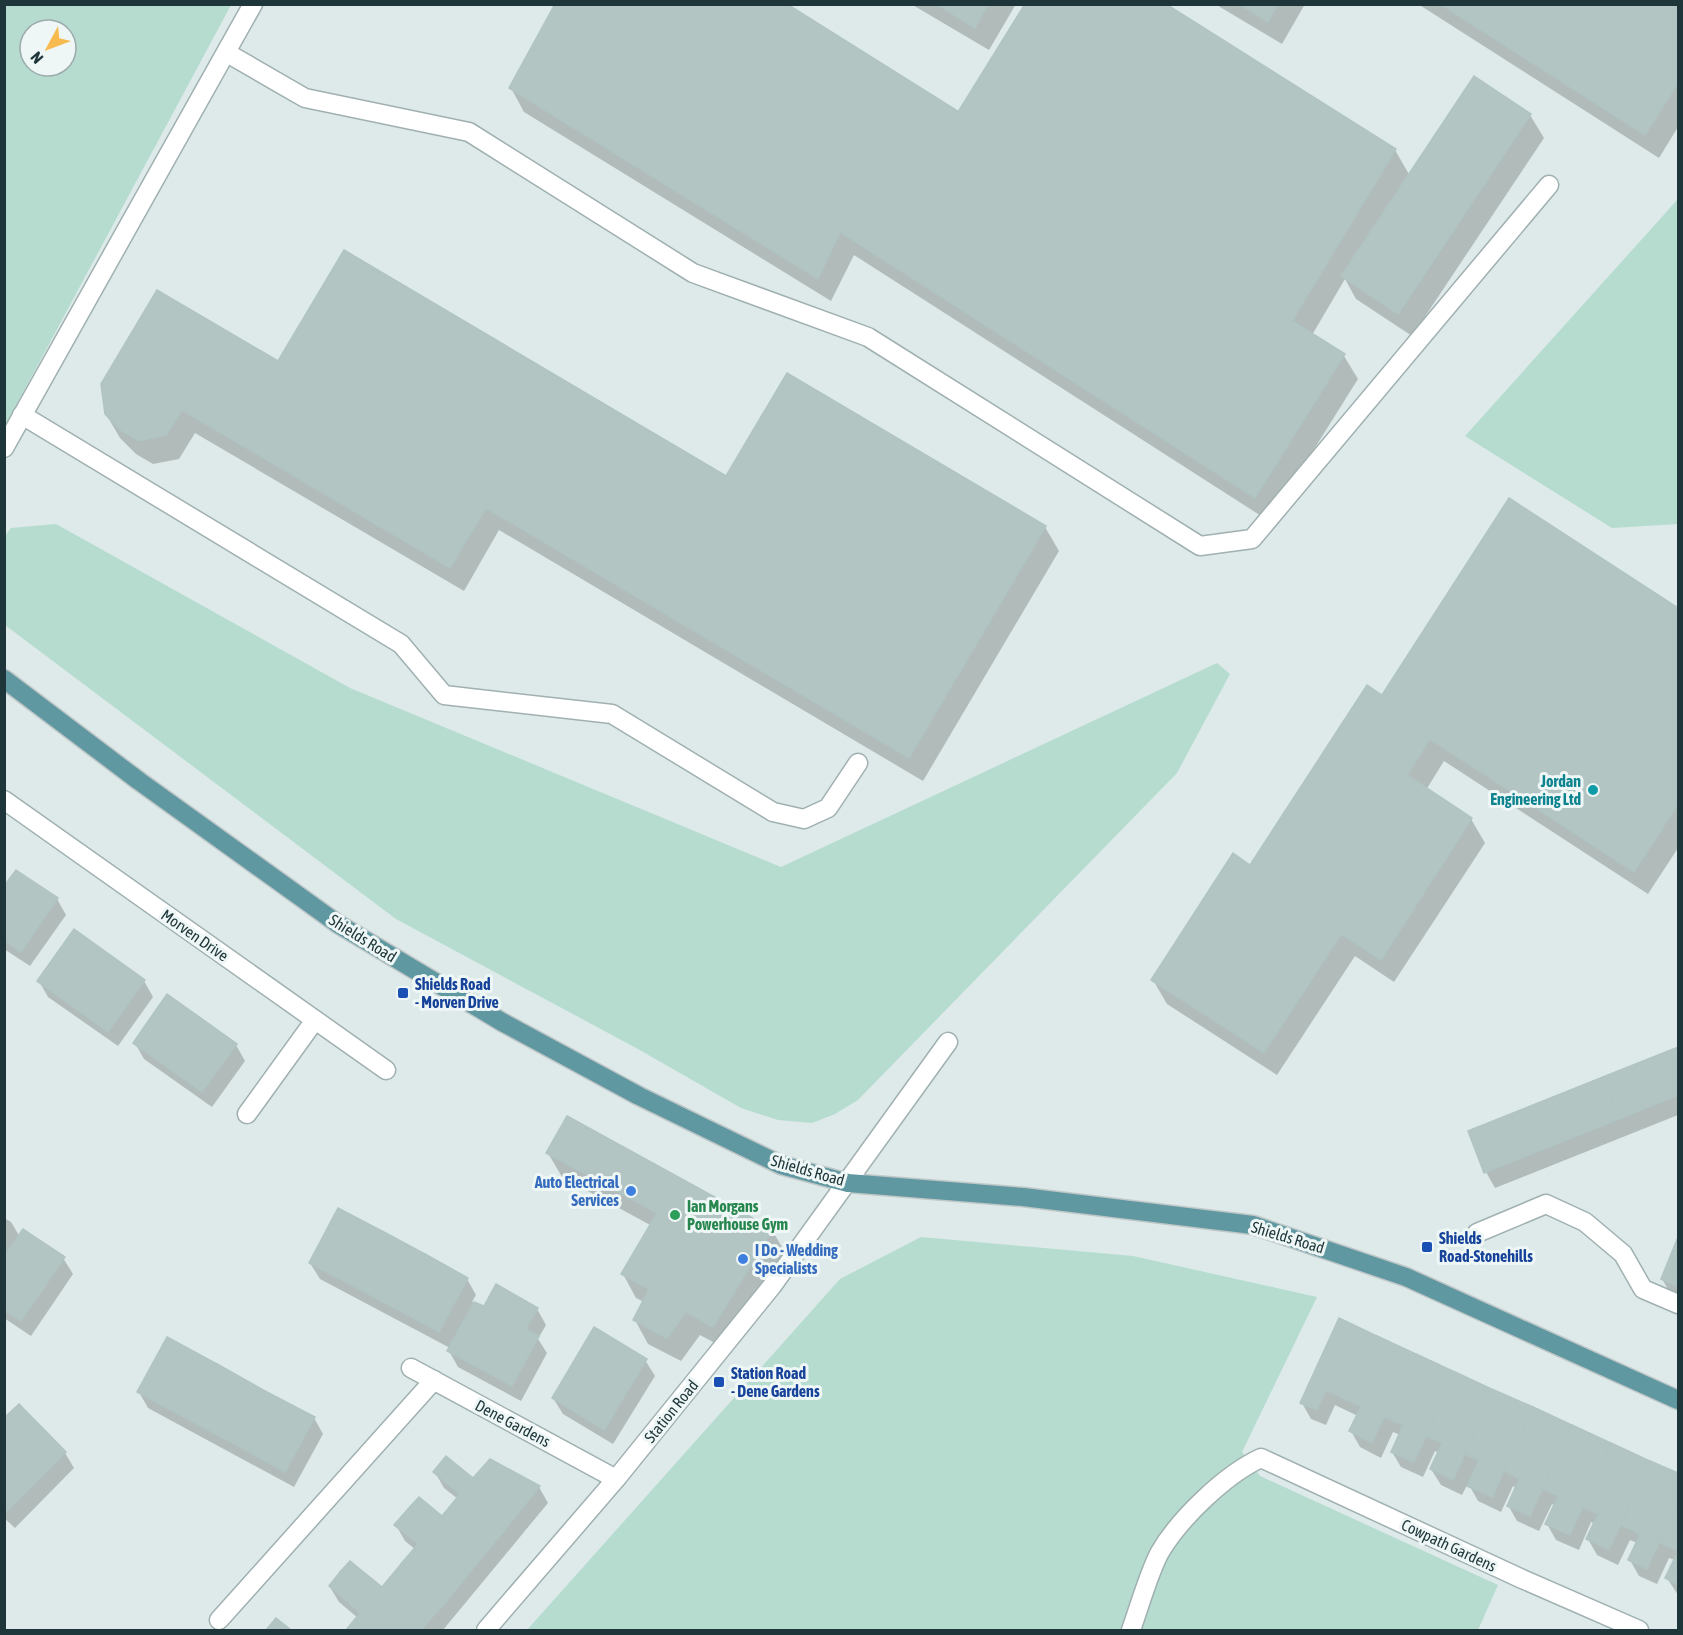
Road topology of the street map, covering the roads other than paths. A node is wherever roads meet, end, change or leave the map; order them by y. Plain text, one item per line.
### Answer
1 (254, 4) edge
2 (227, 52) junction
3 (1549, 184) dead end
4 (22, 415) junction
5 (4, 448) edge
6 (4, 679) edge
7 (858, 763) dead end
8 (4, 800) edge
9 (315, 1020) junction
10 (948, 1042) dead end
11 (386, 1070) dead end
12 (247, 1114) dead end
13 (848, 1183) junction
14 (1477, 1233) dead end
15 (1678, 1304) edge
16 (411, 1368) dead end
17 (434, 1380) junction
18 (1678, 1400) edge
19 (616, 1479) junction
20 (219, 1620) dead end
21 (486, 1630) edge
22 (1131, 1630) edge
23 (1639, 1630) edge

1 - 2 street
2 - 3 street
2 - 4 street
4 - 5 street
4 - 7 street
6 - 13 main road, Shields Road
8 - 9 street, Morven Drive
9 - 11 street, Morven Drive
9 - 12 street
10 - 13 street, Station Road
13 - 18 main road, Shields Road
13 - 19 street, Station Road
14 - 15 street
16 - 17 street, Dene Gardens
17 - 19 street, Dene Gardens
17 - 20 street
19 - 21 street, Station Road
22 - 23 street, Cowpath Gardens

